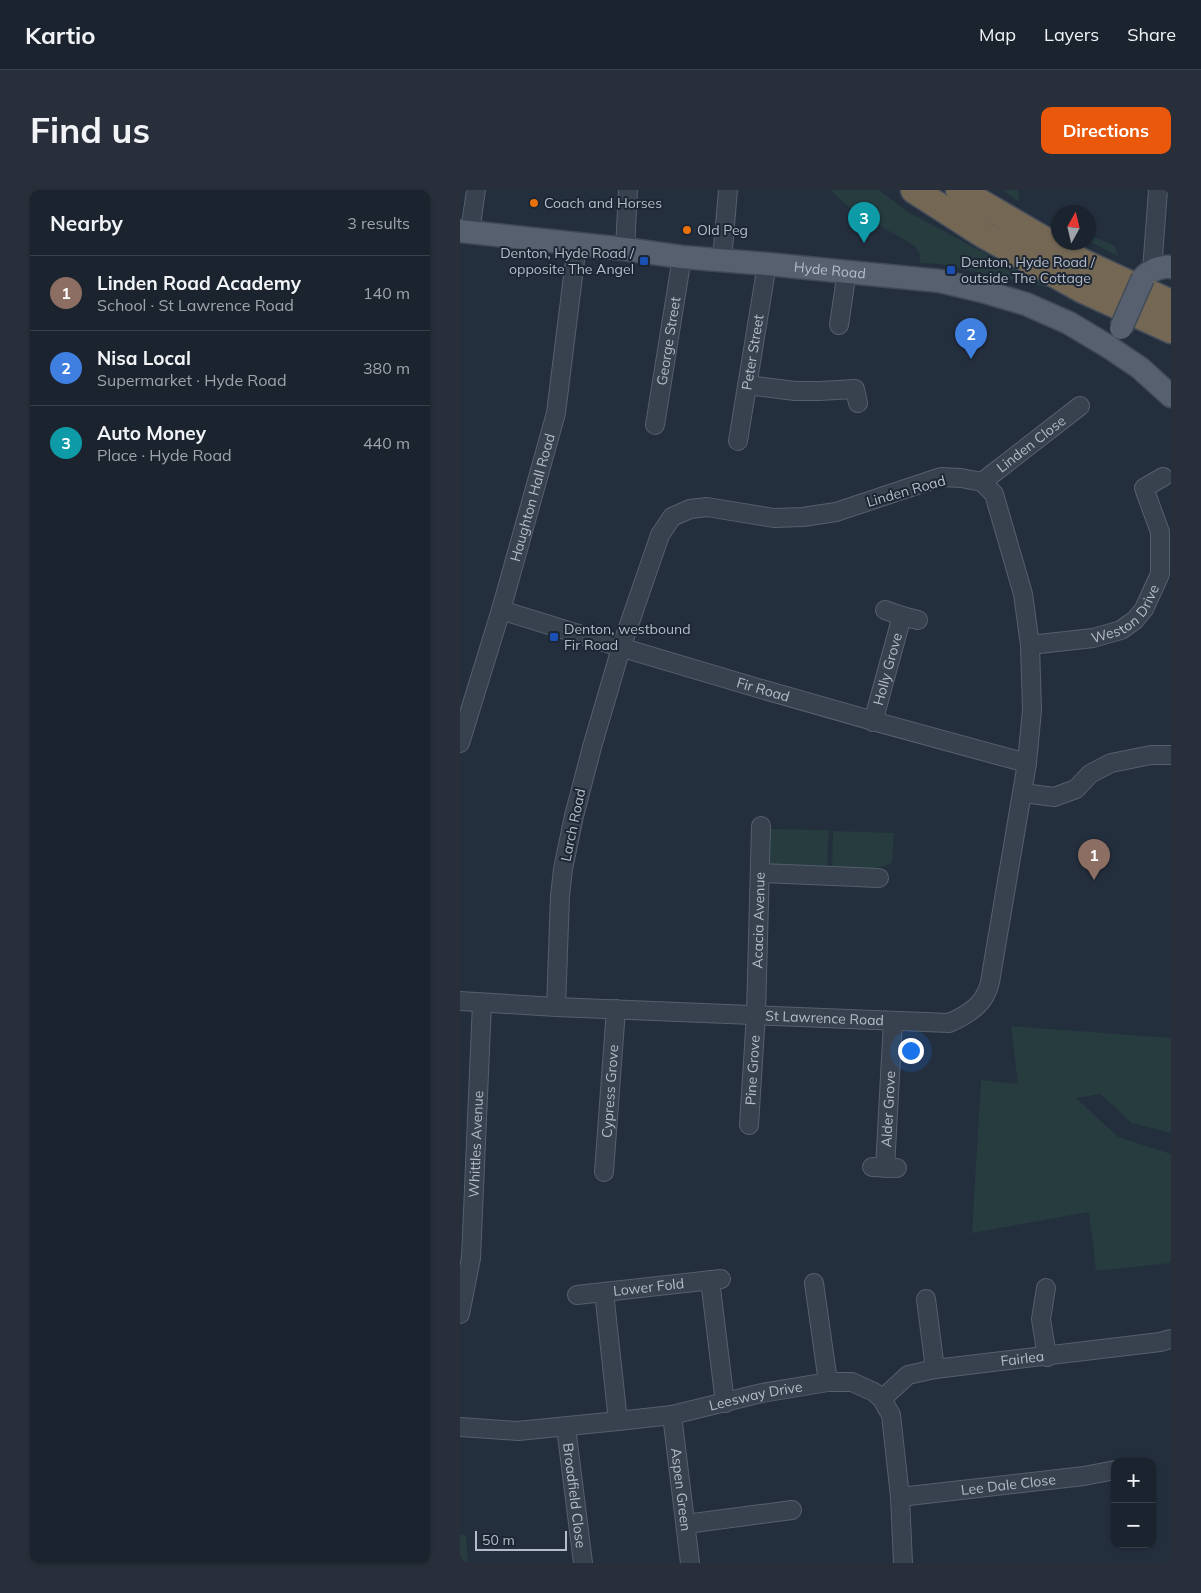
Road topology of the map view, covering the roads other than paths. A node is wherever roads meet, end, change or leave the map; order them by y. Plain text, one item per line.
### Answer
1 (476, 190) edge
2 (628, 190) edge
3 (728, 190) edge
4 (914, 190) edge
5 (959, 190) edge
6 (1158, 190) edge
7 (465, 232) edge
8 (577, 244) junction
9 (625, 249) junction
10 (682, 258) junction
11 (722, 260) junction
12 (767, 264) junction
13 (847, 271) junction
14 (1156, 272) edge
15 (1171, 303) edge
16 (839, 325) dead end
17 (1171, 330) edge
18 (1115, 337) junction
19 (747, 385) junction
20 (1171, 396) edge
21 (858, 403) dead end
22 (1080, 406) dead end
23 (655, 425) dead end
24 (738, 441) dead end
25 (1163, 477) dead end
26 (982, 482) junction
27 (501, 610) junction
28 (885, 610) dead end
29 (1030, 645) junction
30 (621, 648) junction
31 (873, 722) junction
32 (460, 743) edge
33 (1171, 755) edge
34 (1027, 763) junction
35 (1021, 798) junction
36 (761, 826) dead end
37 (760, 872) junction
38 (879, 878) dead end
39 (460, 1001) edge
40 (482, 1003) junction
41 (556, 1007) junction
42 (616, 1009) junction
43 (756, 1014) junction
44 (893, 1021) junction
45 (749, 1125) dead end
46 (885, 1168) dead end
47 (605, 1172) dead end
48 (466, 1228) edge
49 (814, 1283) dead end
50 (1046, 1288) dead end
51 (604, 1292) junction
52 (577, 1295) dead end
53 (926, 1299) dead end
54 (460, 1314) edge
55 (1171, 1339) edge
56 (1047, 1357) junction
57 (935, 1369) junction
58 (828, 1382) junction
59 (882, 1399) junction
60 (725, 1403) junction
61 (672, 1415) junction
62 (618, 1421) junction
63 (460, 1427) edge
64 (566, 1427) junction
65 (1111, 1471) edge
66 (900, 1497) junction
67 (792, 1510) dead end
68 (686, 1524) junction
69 (583, 1563) edge
70 (690, 1563) edge
71 (903, 1563) edge

1 - 7 street
2 - 9 street
3 - 11 street
4 - 17 highway
5 - 15 highway
6 - 14 street
7 - 8 main road, Hyde Road
8 - 9 main road, Hyde Road
8 - 27 street, Haughton Hall Road
9 - 10 main road, Hyde Road
10 - 11 main road, Hyde Road
10 - 23 street, George Street
11 - 12 main road, Hyde Road
12 - 13 main road, Hyde Road
12 - 19 street, Peter Street
13 - 16 street
13 - 18 main road, Hyde Road
14 - 18 main road, bridge
18 - 20 main road, Hyde Road
19 - 21 street
19 - 24 street, Peter Street
22 - 26 street, Linden Close
25 - 29 street, Weston Drive
26 - 29 street
26 - 30 street, Linden Road
27 - 30 street, Fir Road
27 - 32 street, Haughton Hall Road
28 - 31 street, Holly Grove
29 - 34 street
30 - 31 street, Fir Road
30 - 41 street, Larch Road
31 - 34 street, Fir Road
33 - 35 street
34 - 35 street
35 - 44 street, St Lawrence Road
36 - 37 street, Acacia Avenue
37 - 38 street
37 - 43 street, Acacia Avenue
39 - 40 street, St Lawrence Road
40 - 41 street, St Lawrence Road
40 - 48 street, Whittles Avenue
41 - 42 street, St Lawrence Road
42 - 43 street, St Lawrence Road
42 - 47 street, Cypress Grove
43 - 44 street, St Lawrence Road
43 - 45 street, Pine Grove
44 - 46 street, Alder Grove
48 - 54 street, Whittles Avenue
49 - 58 street
50 - 56 street
51 - 52 street, Lower Fold
51 - 60 street, Lower Fold
51 - 62 street
53 - 57 street
55 - 56 street, Fairlea
56 - 57 street, Fairlea
57 - 59 street, Fairlea
58 - 59 street, Leesway Drive
58 - 60 street, Leesway Drive
59 - 66 street
60 - 61 street, Leesway Drive
61 - 62 street, Leesway Drive
61 - 68 street, Aspen Green
62 - 64 street, Leesway Drive
63 - 64 street, Leesway Drive
64 - 69 street, Broadfield Close
65 - 66 street, Lee Dale Close
66 - 71 street
67 - 68 street
68 - 70 street, Aspen Green

